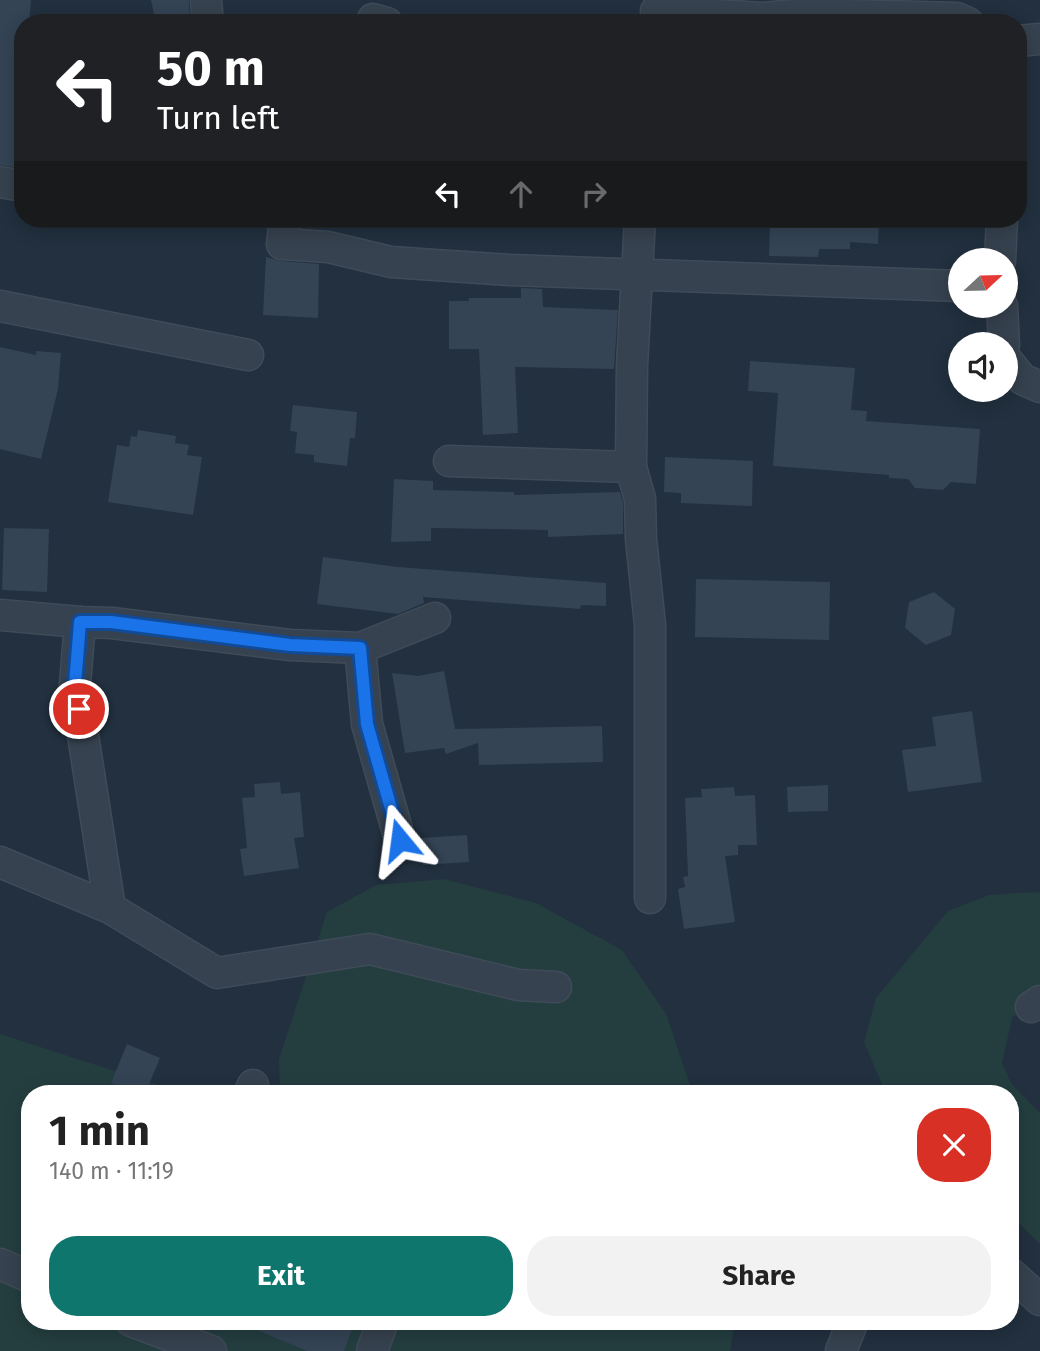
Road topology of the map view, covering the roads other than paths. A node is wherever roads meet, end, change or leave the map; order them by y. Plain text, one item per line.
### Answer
1 (656, 11) edge
2 (701, 14) edge
3 (284, 228) edge
4 (639, 228) edge
5 (1002, 228) edge
6 (1001, 248) edge
7 (636, 276) junction
8 (948, 286) edge
9 (0, 306) edge
10 (248, 355) dead end
11 (1018, 374) edge
12 (1040, 387) edge
13 (449, 461) dead end
14 (631, 467) junction
15 (0, 615) edge
16 (435, 618) dead end
17 (80, 622) junction
18 (360, 648) junction
19 (400, 840) dead end
20 (0, 862) edge
21 (650, 898) dead end
22 (110, 908) junction
23 (556, 987) dead end
24 (0, 1264) edge
25 (21, 1273) edge
26 (1019, 1281) edge
27 (1040, 1300) edge
28 (158, 1330) edge
29 (380, 1330) edge
30 (849, 1330) edge
31 (211, 1351) edge
32 (372, 1351) edge
33 (841, 1351) edge

1 - 2 street
3 - 7 street
4 - 7 street
5 - 6 street
7 - 8 street
7 - 14 street
9 - 10 street
11 - 12 street
13 - 14 street
14 - 21 street
15 - 17 street
16 - 18 street
17 - 18 street
17 - 22 street
18 - 19 street
20 - 22 street
22 - 23 street
24 - 25 street
26 - 27 street
28 - 31 street
29 - 32 street
30 - 33 street

